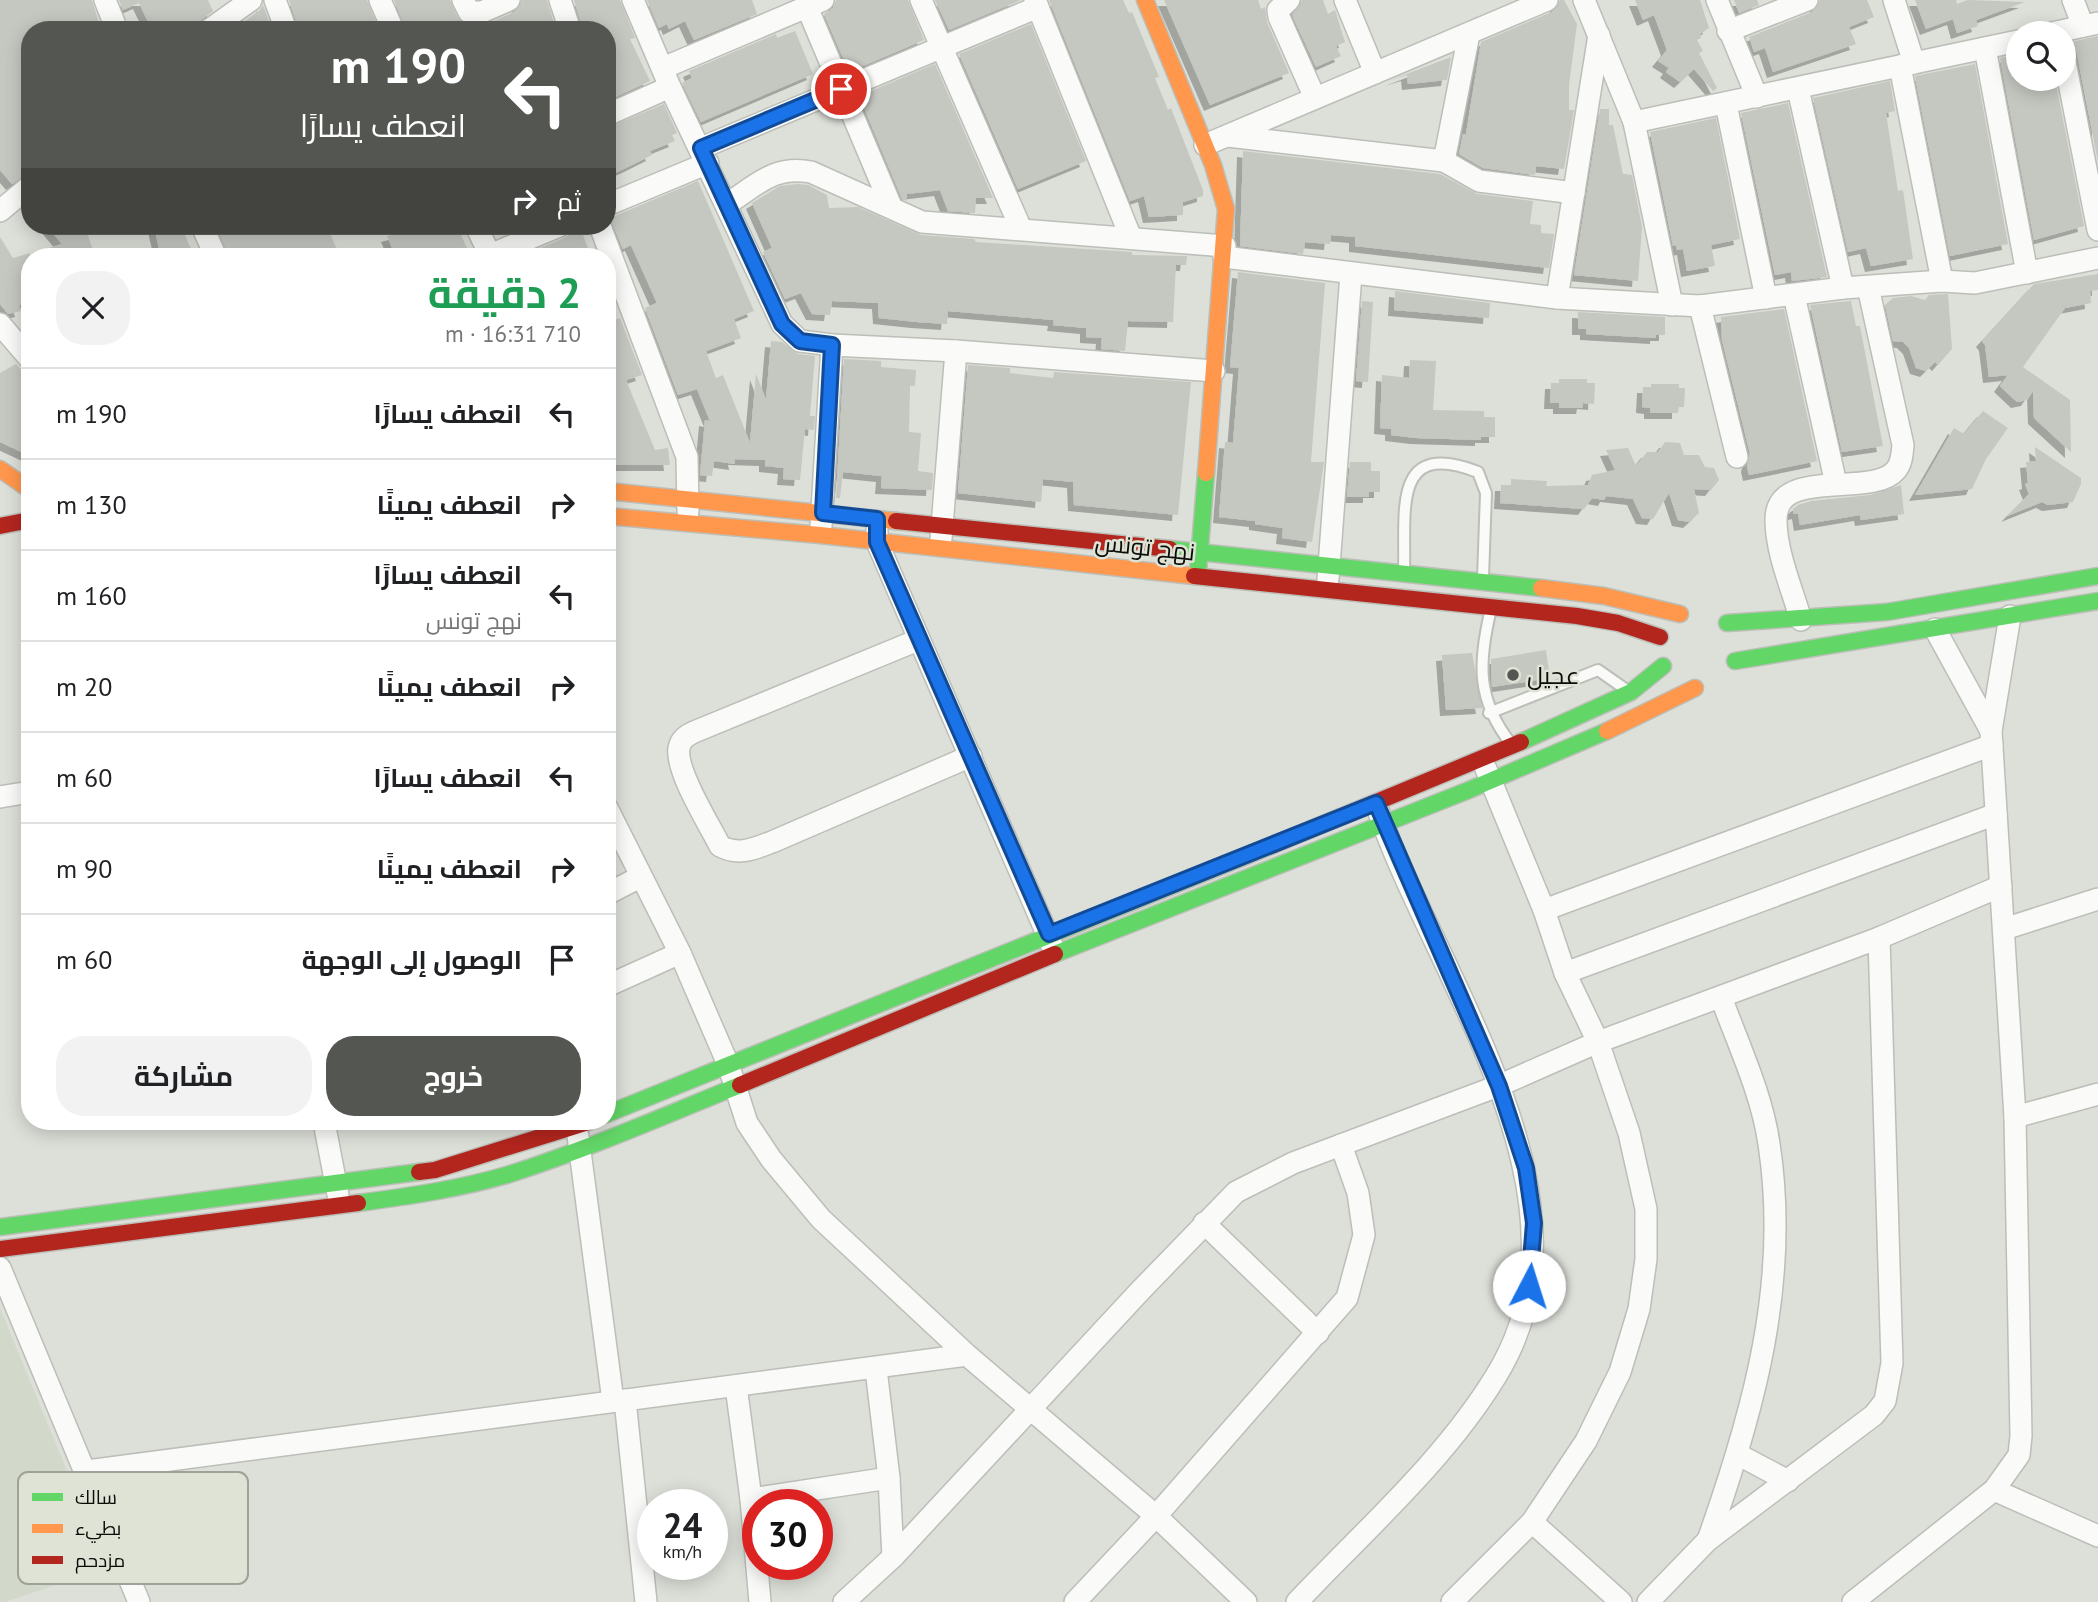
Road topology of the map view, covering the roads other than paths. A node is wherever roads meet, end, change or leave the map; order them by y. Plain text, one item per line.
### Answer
1 (105, 0) edge
2 (251, 0) edge
3 (275, 0) edge
4 (380, 0) edge
5 (463, 0) edge
6 (509, 0) edge
7 (560, 0) edge
8 (633, 0) edge
9 (921, 0) edge
10 (1145, 0) edge
11 (1289, 0) edge
12 (1345, 0) edge
13 (1547, 0) edge
14 (1584, 0) edge
15 (1717, 0) edge
16 (1807, 0) edge
17 (1894, 0) edge
18 (2073, 0) edge
19 (814, 3) edge
20 (1037, 3) edge
21 (113, 21) edge
22 (222, 21) edge
23 (283, 21) edge
24 (389, 21) edge
25 (567, 21) edge
26 (2090, 25) edge
27 (1728, 31) junction
28 (1469, 34) junction
29 (1599, 35) junction
30 (2006, 43) edge
31 (942, 47) junction
32 (1984, 48) junction
33 (1907, 65) junction
34 (1375, 73) junction
35 (666, 78) junction
36 (841, 89) junction
37 (1798, 89) junction
38 (2069, 91) edge
39 (1757, 97) junction
40 (1315, 98) junction
41 (1726, 104) junction
42 (616, 109) edge
43 (1634, 122) junction
44 (1226, 136) junction
45 (1205, 145) junction
46 (704, 155) junction
47 (1444, 161) junction
48 (1574, 193) junction
49 (21, 194) edge
50 (616, 200) edge
51 (727, 204) junction
52 (891, 206) junction
53 (0, 211) edge
54 (1021, 229) junction
55 (2098, 230) edge
56 (539, 235) edge
57 (1131, 238) junction
58 (509, 248) edge
59 (1225, 251) junction
60 (2098, 258) edge
61 (616, 268) edge
62 (2027, 273) junction
63 (1351, 274) junction
64 (1942, 281) junction
65 (1868, 287) junction
66 (1843, 288) junction
67 (1794, 295) junction
68 (1557, 298) junction
69 (1766, 298) junction
70 (1672, 305) junction
71 (1700, 306) junction
72 (0, 324) edge
73 (15, 341) edge
74 (832, 345) junction
75 (956, 351) junction
76 (1214, 372) junction
77 (1737, 457) dead end
78 (0, 469) edge
79 (21, 484) edge
80 (1836, 484) junction
81 (616, 492) edge
82 (689, 500) junction
83 (823, 513) junction
84 (616, 517) edge
85 (877, 519) junction
86 (21, 522) edge
87 (687, 523) junction
88 (943, 525) junction
89 (0, 526) edge
90 (820, 535) junction
91 (877, 542) junction
92 (940, 548) junction
93 (1200, 553) junction
94 (1329, 566) junction
95 (1404, 573) junction
96 (1198, 576) junction
97 (2098, 576) edge
98 (1489, 581) junction
99 (1328, 591) junction
100 (2098, 601) edge
101 (1491, 609) junction
102 (1680, 614) junction
103 (2010, 617) junction
104 (1801, 620) junction
105 (1727, 623) junction
106 (1935, 629) junction
107 (1660, 637) junction
108 (918, 640) junction
109 (1735, 661) junction
110 (1662, 666) junction
111 (1695, 688) junction
112 (1631, 692) junction
113 (1489, 713) junction
114 (1992, 738) junction
115 (1513, 747) junction
116 (971, 756) junction
117 (1483, 760) junction
118 (1490, 780) junction
119 (21, 794) edge
120 (0, 797) edge
121 (1380, 813) junction
122 (1996, 814) junction
123 (616, 827) edge
124 (640, 877) junction
125 (2001, 886) junction
126 (616, 889) edge
127 (2098, 899) edge
128 (1544, 910) junction
129 (2004, 929) junction
130 (1049, 934) junction
131 (1879, 938) junction
132 (680, 953) junction
133 (1056, 955) junction
134 (1565, 973) junction
135 (616, 982) edge
136 (1721, 997) junction
137 (1598, 1042) junction
138 (732, 1074) junction
139 (1499, 1086) junction
140 (2098, 1094) edge
141 (616, 1111) edge
142 (2014, 1117) junction
143 (325, 1130) edge
144 (563, 1130) edge
145 (582, 1130) edge
146 (1340, 1145) junction
147 (581, 1149) junction
148 (335, 1182) junction
149 (340, 1207) junction
150 (1204, 1223) junction
151 (0, 1227) edge
152 (0, 1249) edge
153 (0, 1268) edge
154 (1318, 1334) junction
155 (967, 1355) junction
156 (876, 1369) junction
157 (736, 1386) junction
158 (619, 1400) junction
159 (1033, 1408) junction
160 (1739, 1455) junction
161 (87, 1471) joint
162 (889, 1478) junction
163 (1788, 1481) junction
164 (750, 1489) edge
165 (820, 1489) edge
166 (1994, 1490) junction
167 (1156, 1516) junction
168 (1531, 1522) junction
169 (2098, 1536) edge
170 (1708, 1540) junction
171 (893, 1557) junction
172 (758, 1580) edge
173 (132, 1584) edge
174 (139, 1602) edge
175 (646, 1602) edge
176 (760, 1602) edge
177 (844, 1602) edge
178 (1074, 1602) edge
179 (1246, 1602) edge
180 (1297, 1602) edge
181 (1452, 1602) edge
182 (1621, 1602) edge
183 (1648, 1602) edge
184 (1853, 1602) edge

1 - 21 street
2 - 22 street
3 - 23 street
4 - 24 street
5 - 6 street
7 - 25 street
8 - 35 street
9 - 31 street
10 - 45 main road
11 - 40 street
12 - 34 street
13 - 28 street
14 - 29 street
15 - 27 street
16 - 27 street
17 - 33 street
18 - 26 street
19 - 35 street
19 - 36 street
20 - 31 street
20 - 57 street
27 - 39 street
28 - 34 street
28 - 47 street
29 - 43 street
29 - 48 street
30 - 32 street
31 - 36 street
31 - 54 street
32 - 33 street
32 - 62 street
33 - 37 street
33 - 64 street
34 - 40 street
35 - 42 street
35 - 46 street
36 - 46 street
36 - 52 street
37 - 39 street
37 - 66 street
38 - 55 street
39 - 41 street
40 - 44 street
41 - 43 street
41 - 69 street
43 - 70 street
44 - 45 street
44 - 47 street
45 - 59 main road
46 - 50 street
46 - 51 street
47 - 48 street
48 - 68 street
49 - 53 street
51 - 52 street
51 - 74 street
52 - 54 street
54 - 57 street
56 - 58 street
57 - 59 street
59 - 63 street
59 - 76 main road
60 - 62 street
61 - 82 street
62 - 64 street
63 - 68 street
63 - 94 street
64 - 65 street
65 - 66 street
65 - 80 street
66 - 67 street
67 - 69 street
67 - 80 street
68 - 70 street
69 - 71 street
70 - 71 street
71 - 77 street
72 - 73 street
74 - 75 street
74 - 83 street
75 - 76 street
75 - 88 street
76 - 93 main road
78 - 79 main road
80 - 104 street
81 - 82 main road, نهج تونس
82 - 83 main road, نهج تونس
82 - 87 street
83 - 85 main road, نهج تونس
83 - 90 street
84 - 87 main road, نهج تونس
85 - 88 main road, نهج تونس
85 - 91 street
86 - 89 main road
87 - 90 main road, نهج تونس
88 - 92 street
88 - 93 main road, نهج تونس
90 - 91 main road, نهج تونس
91 - 92 main road, نهج تونس
91 - 108 street
92 - 96 main road, نهج تونس
93 - 94 main road, نهج تونس
93 - 96 main road
94 - 95 main road, نهج تونس
94 - 99 street
95 - 98 main road, نهج تونس
95 - 98 lane
96 - 99 main road, نهج تونس
97 - 104 main road
98 - 101 lane
98 - 102 main road, نهج تونس
99 - 101 main road, نهج تونس
100 - 103 main road
101 - 107 main road, نهج تونس
101 - 113 lane
102 - 105 main road
102 - 107 main road
103 - 106 main road
103 - 114 street
104 - 105 main road
105 - 109 main road
106 - 109 main road
106 - 114 street
107 - 110 main road
108 - 116 street
108 - 116 street
109 - 111 main road
110 - 111 main road
110 - 112 main road
111 - 118 main road
112 - 113 lane
112 - 115 main road
113 - 115 lane
114 - 122 street
114 - 128 street
115 - 117 main road
116 - 130 street
117 - 118 street
117 - 121 main road
118 - 121 main road
118 - 128 street
119 - 120 street
121 - 130 main road
121 - 133 main road
121 - 139 street
122 - 125 street
122 - 134 street
123 - 124 street
124 - 126 street
124 - 132 street
125 - 129 street
125 - 131 street
127 - 129 street
128 - 134 street
129 - 142 street
130 - 133 street
130 - 138 main road
131 - 136 street
131 - 163 street
132 - 135 street
132 - 138 street
133 - 138 main road
134 - 137 street
136 - 137 street
136 - 160 street
137 - 139 street
137 - 168 street
138 - 141 main road
138 - 147 main road
138 - 155 street
139 - 146 street
139 - 180 street
140 - 142 street
142 - 166 street
143 - 148 street
144 - 148 main road
145 - 147 street
146 - 150 street
146 - 154 street
147 - 149 main road
147 - 158 street
148 - 149 street
148 - 151 main road
149 - 152 main road
150 - 154 street
150 - 159 street
153 - 161 street
154 - 167 street
155 - 156 street
155 - 159 street
156 - 157 street
156 - 162 street
157 - 158 street
157 - 164 street
158 - 161 street
158 - 175 street
159 - 167 street
159 - 171 street
160 - 163 street
160 - 170 street
162 - 165 street
162 - 171 street
163 - 170 street
166 - 169 street
166 - 184 street
167 - 178 street
167 - 179 street
168 - 181 street
168 - 182 street
170 - 183 street
171 - 177 street
172 - 176 street
173 - 174 street

